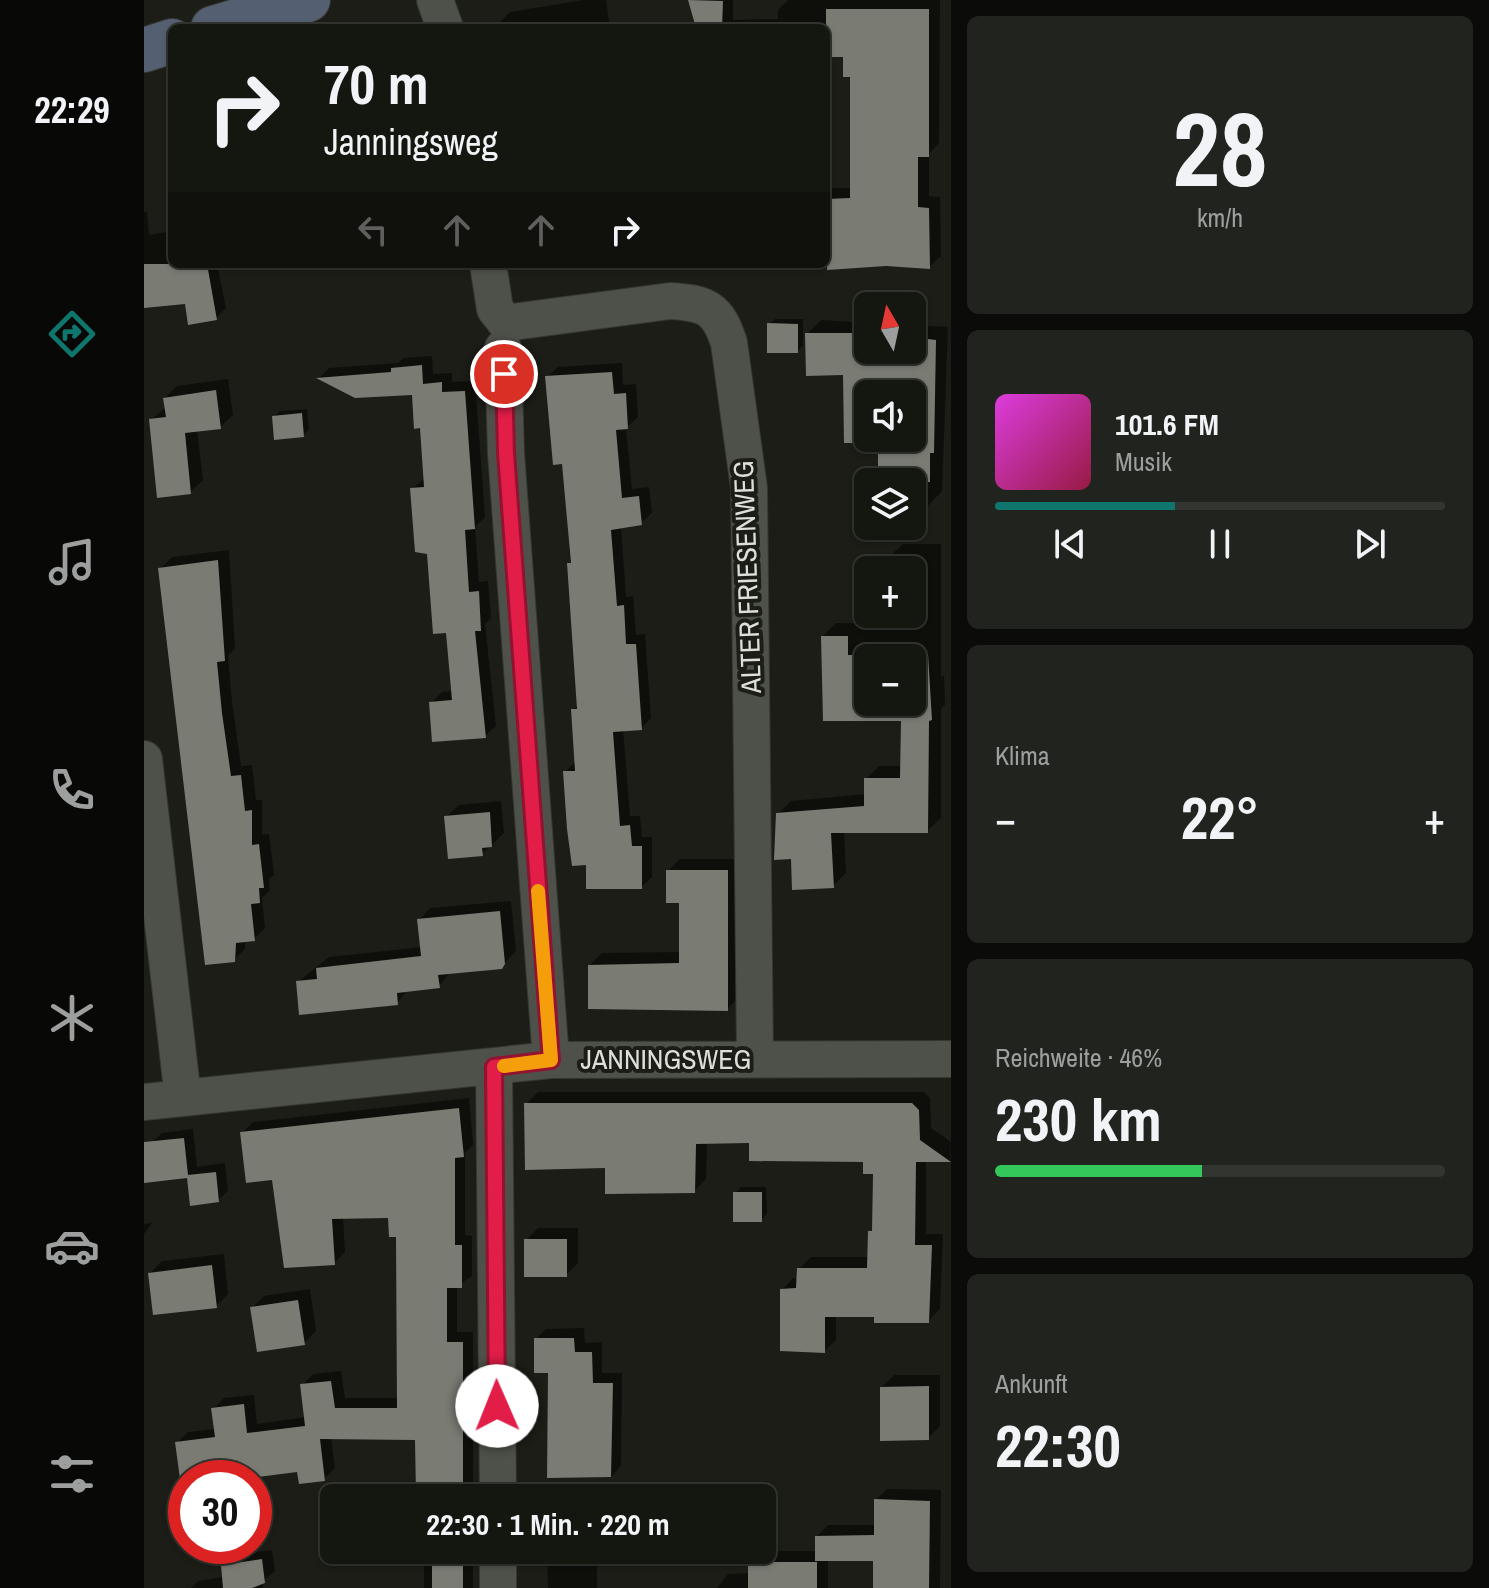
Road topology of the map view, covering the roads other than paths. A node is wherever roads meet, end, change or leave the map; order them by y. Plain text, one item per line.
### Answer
1 (308, 0) edge
2 (435, 0) edge
3 (227, 24) edge
4 (444, 24) edge
5 (168, 42) edge
6 (144, 50) edge
7 (489, 268) edge
8 (504, 335) junction
9 (144, 759) edge
10 (755, 1059) junction
11 (951, 1059) edge
12 (551, 1060) junction
13 (494, 1067) junction
14 (183, 1098) junction
15 (144, 1102) edge
16 (498, 1484) edge
17 (498, 1564) edge
18 (498, 1588) edge

1 - 3 street
2 - 4 street
5 - 6 street
7 - 8 street
8 - 10 street, ALTER FRIESENWEG
8 - 12 street
9 - 14 street
10 - 11 street, JANNINGSWEG
10 - 12 street, JANNINGSWEG
12 - 13 street, JANNINGSWEG
13 - 14 street, JANNINGSWEG
13 - 16 street
14 - 15 street, JANNINGSWEG
17 - 18 street

